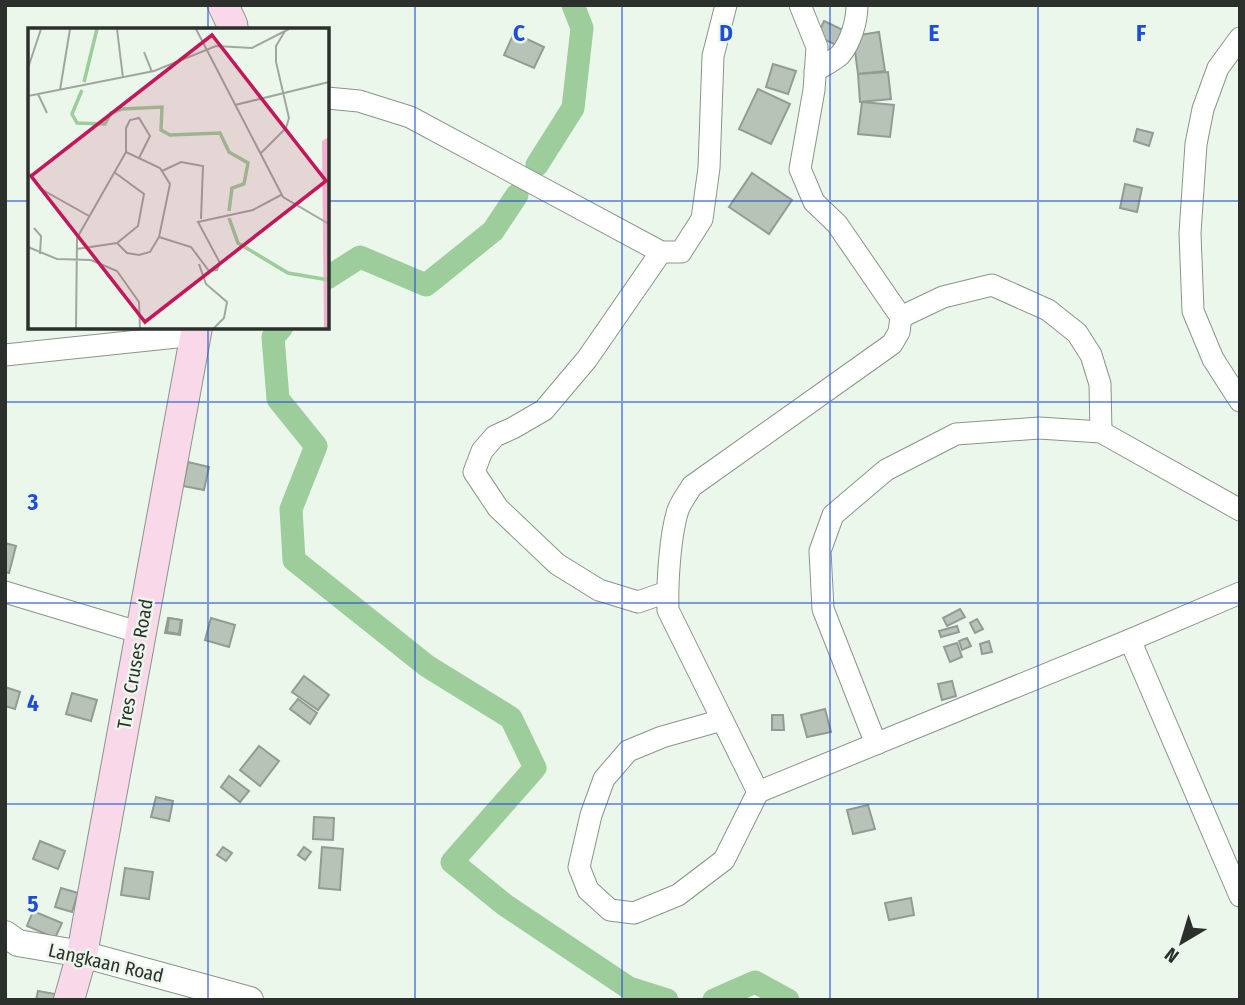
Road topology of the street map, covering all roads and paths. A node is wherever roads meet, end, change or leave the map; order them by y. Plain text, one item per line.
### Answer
1 (223, 5) edge
2 (726, 5) edge
3 (800, 5) edge
4 (857, 5) edge
5 (233, 28) edge
6 (1240, 38) edge
7 (815, 71) junction
8 (329, 98) edge
9 (661, 252) junction
10 (901, 317) junction
11 (197, 331) edge
12 (5, 355) edge
13 (1240, 401) edge
14 (1101, 432) junction
15 (1240, 510) edge
16 (5, 592) edge
17 (667, 592) junction
18 (1240, 593) edge
19 (141, 632) junction
20 (1130, 640) junction
21 (723, 720) junction
22 (876, 744) junction
23 (758, 792) junction
24 (1240, 897) edge
25 (5, 934) edge
26 (82, 954) junction
27 (69, 1000) edge
28 (250, 1000) edge

1 - 5 main road
2 - 9 street
3 - 7 street
4 - 7 street
6 - 13 street
7 - 10 street
8 - 9 street
9 - 17 street
10 - 14 street
10 - 17 street
11 - 12 street
11 - 19 main road, Tres Cruses Road
14 - 15 street
14 - 22 street
16 - 19 street
17 - 21 street
18 - 20 street
19 - 26 main road, Tres Cruses Road
20 - 22 street
20 - 24 street
21 - 23 street
21 - 23 street
22 - 23 street
25 - 26 street, Langkaan Road
26 - 27 main road, Tres Cruses Road
26 - 28 street, Langkaan Road

